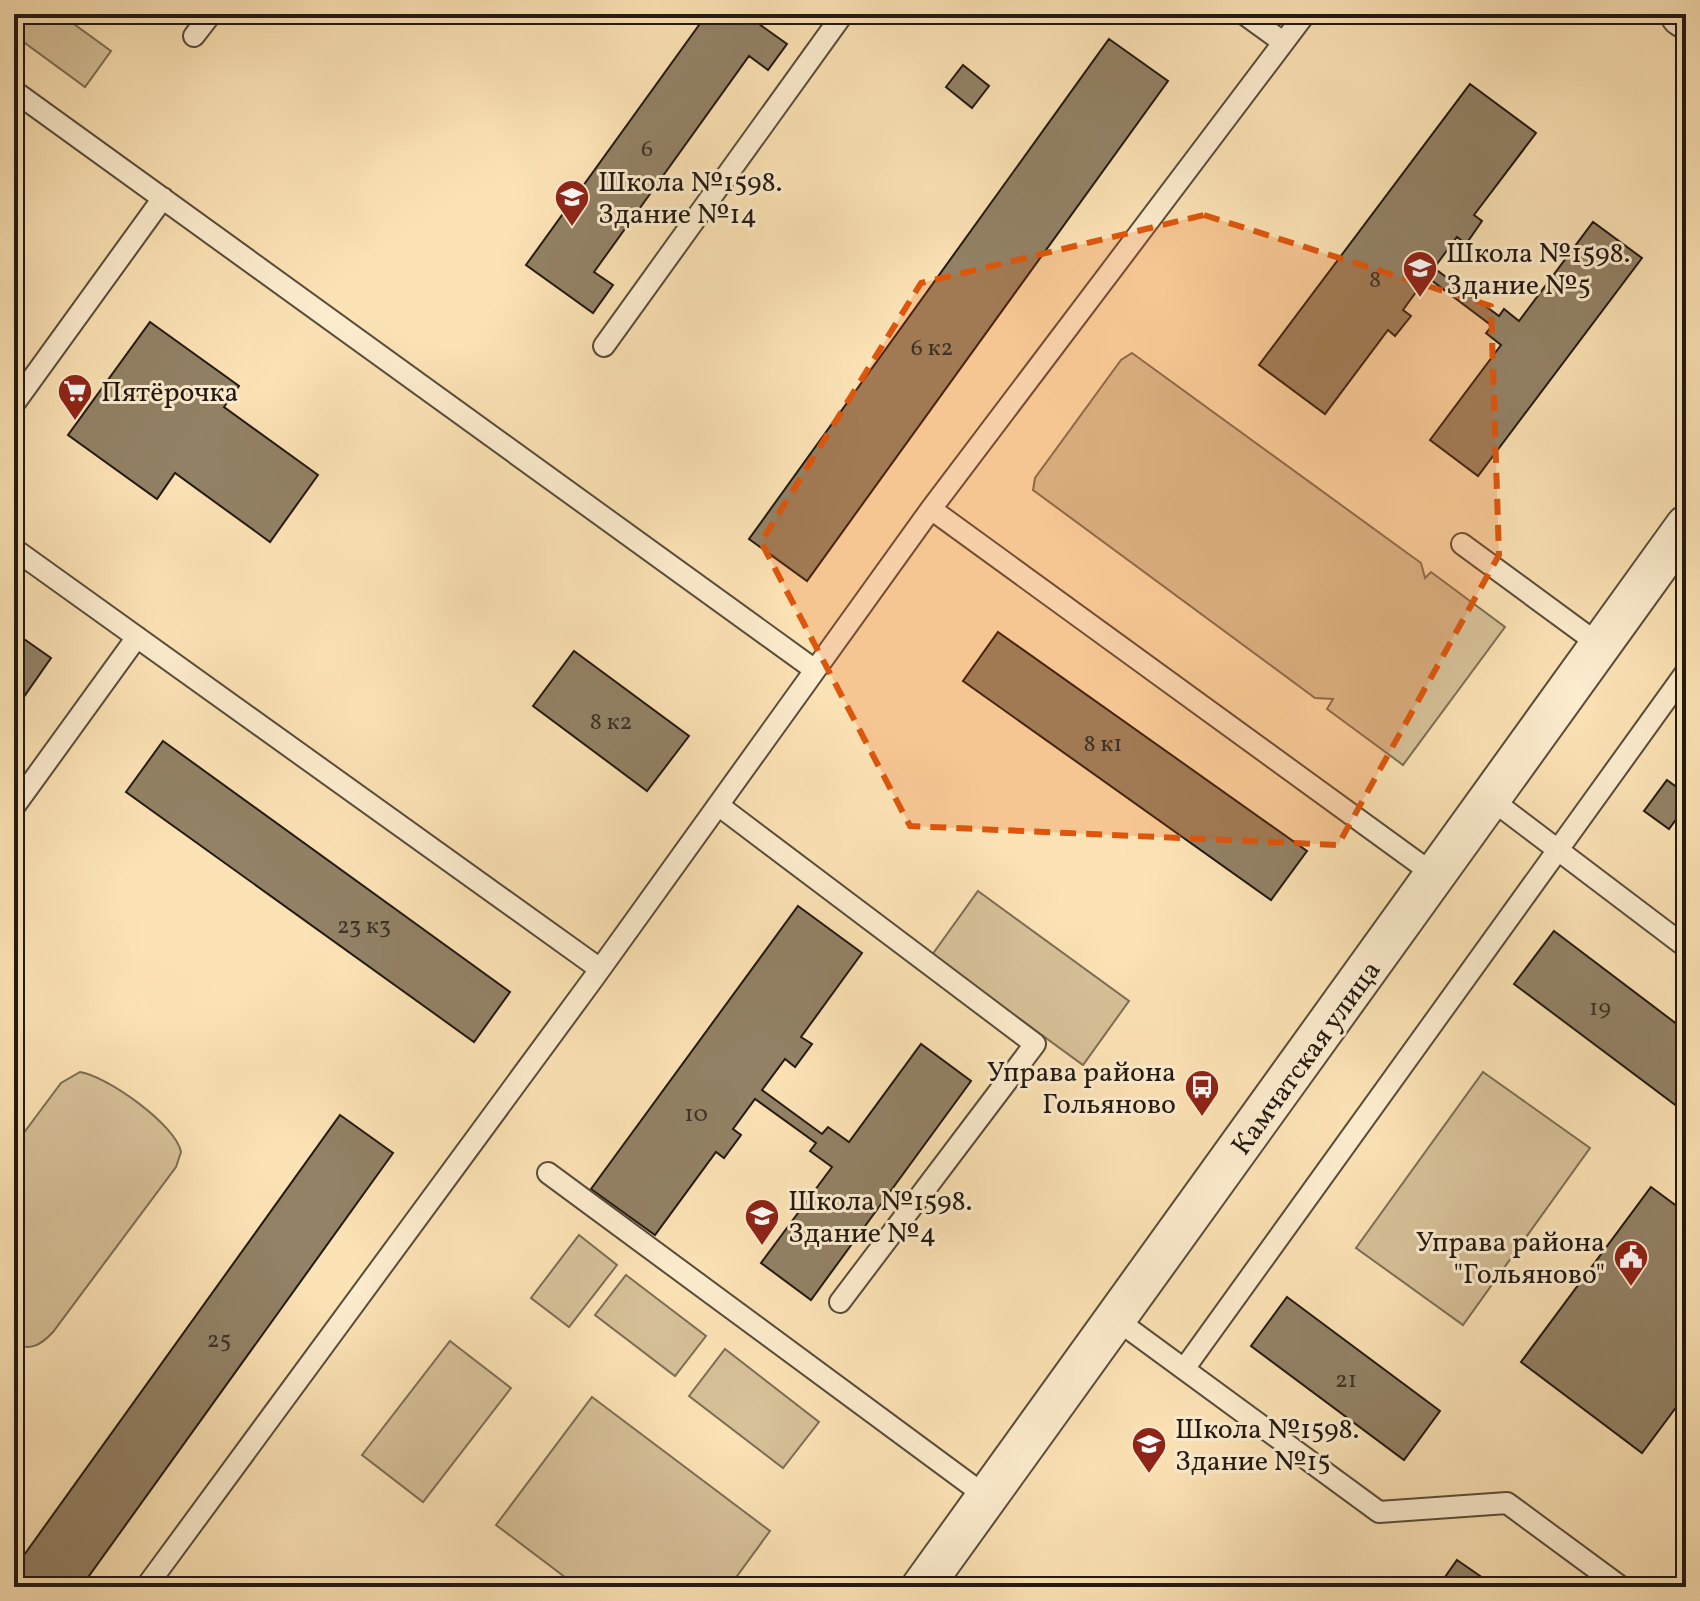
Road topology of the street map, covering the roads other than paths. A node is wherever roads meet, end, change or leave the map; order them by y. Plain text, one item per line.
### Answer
1 (211, 14) edge
2 (843, 14) edge
3 (1244, 14) edge
4 (1305, 14) edge
5 (194, 36) dead end
6 (1283, 42) junction
7 (14, 91) edge
8 (163, 198) junction
9 (604, 346) dead end
10 (14, 404) edge
11 (931, 509) junction
12 (1686, 526) edge
13 (1462, 544) dead end
14 (14, 549) edge
15 (137, 637) junction
16 (1601, 646) junction
17 (815, 670) junction
18 (1686, 672) edge
19 (1492, 800) junction
20 (718, 805) junction
21 (14, 807) edge
22 (1557, 849) junction
23 (1436, 876) junction
24 (1686, 947) edge
25 (600, 969) junction
26 (548, 1173) dead end
27 (840, 1302) dead end
28 (1117, 1320) junction
29 (1184, 1369) junction
30 (987, 1497) junction
31 (1595, 1580) edge
32 (146, 1587) edge
33 (922, 1587) edge
34 (1621, 1587) edge

1 - 5 lane
2 - 9 lane
3 - 6 lane
4 - 6 lane
6 - 11 lane
7 - 8 lane
8 - 10 lane
8 - 17 lane
11 - 17 lane
11 - 23 lane
12 - 16 street, Камчатская улица
13 - 16 lane
14 - 15 lane
15 - 21 lane
15 - 25 lane
16 - 19 street, Камчатская улица
17 - 20 lane
18 - 22 lane
19 - 22 lane
19 - 23 street, Камчатская улица
20 - 25 lane
20 - 27 lane
22 - 24 lane
22 - 29 lane
23 - 28 street, Камчатская улица
25 - 32 lane
26 - 30 lane
28 - 29 lane
28 - 30 street, Камчатская улица
29 - 31 lane
30 - 33 street, Камчатская улица
31 - 34 lane

